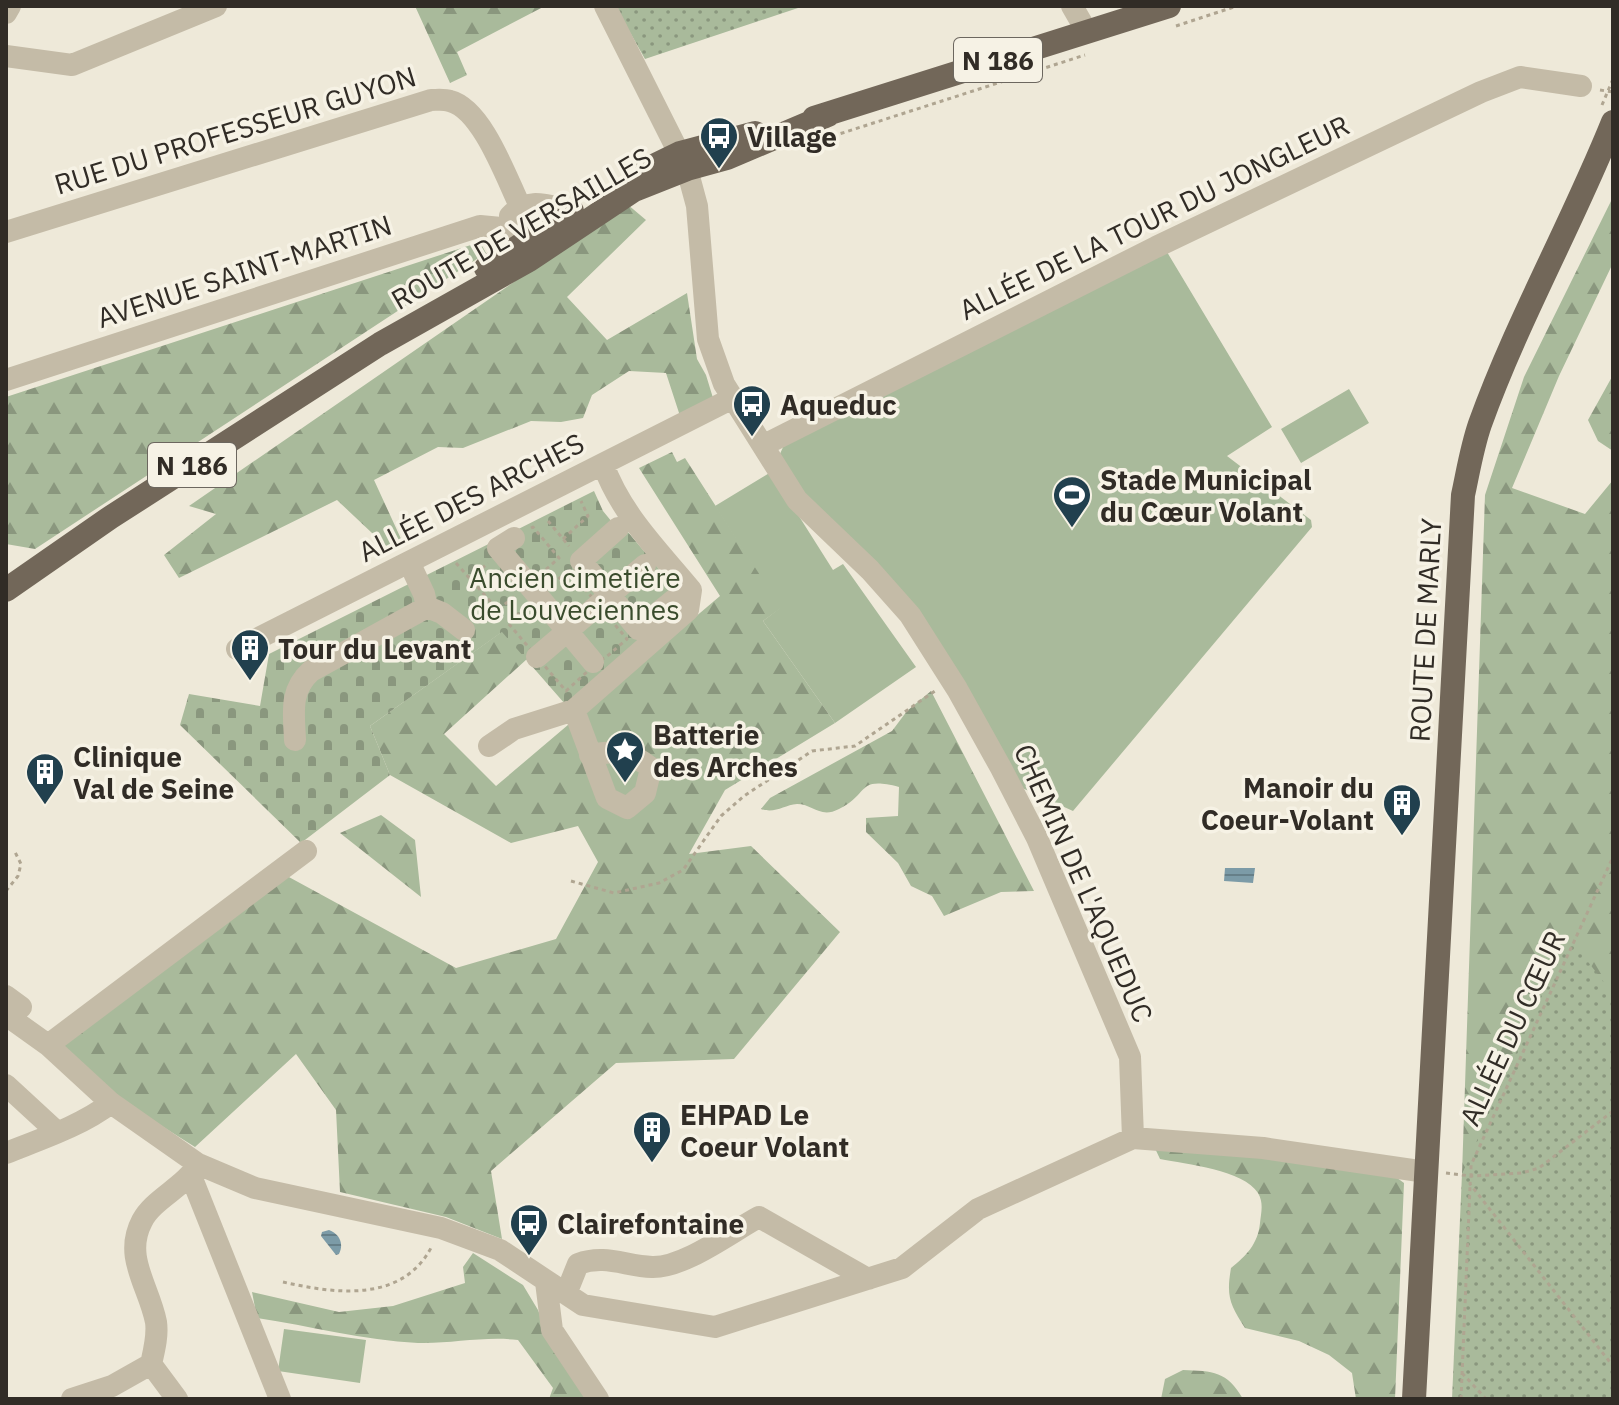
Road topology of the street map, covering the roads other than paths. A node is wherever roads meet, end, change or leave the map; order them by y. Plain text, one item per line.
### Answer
1 (10, 6) edge
2 (216, 6) edge
3 (605, 6) edge
4 (1072, 6) edge
5 (1169, 6) edge
6 (6, 13) edge
7 (1088, 43) junction
8 (6, 56) edge
9 (1581, 86) dead end
10 (1613, 122) edge
11 (684, 161) junction
12 (520, 206) junction
13 (561, 209) junction
14 (6, 232) edge
15 (512, 244) junction
16 (6, 380) edge
17 (733, 398) junction
18 (764, 445) junction
19 (603, 464) junction
20 (618, 528) dead end
21 (507, 545) road end
22 (409, 562) junction
23 (645, 565) dead end
24 (6, 590) edge
25 (610, 595) junction
26 (675, 599) dead end
27 (427, 607) junction
28 (464, 630) dead end
29 (567, 631) junction
30 (237, 649) dead end
31 (537, 657) dead end
32 (593, 662) dead end
33 (574, 710) junction
34 (295, 740) dead end
35 (489, 746) dead end
36 (590, 755) dead end
37 (306, 851) dead end
38 (11, 1006) edge
39 (48, 1045) junction
40 (6, 1085) edge
41 (111, 1103) junction
42 (57, 1132) junction
43 (1133, 1138) junction
44 (6, 1153) edge
45 (195, 1170) junction
46 (1426, 1172) junction
47 (868, 1279) junction
48 (546, 1282) junction
49 (566, 1294) junction
50 (151, 1364) junction
51 (72, 1399) edge
52 (177, 1399) edge
53 (280, 1399) edge
54 (598, 1399) edge
55 (1414, 1399) edge

1 - 6 street
2 - 8 street
3 - 11 street, CHEMIN DE L'AQUEDUC
4 - 7 street
5 - 7 main road, ROUTE DE VERSAILLES / N 186
7 - 11 main road, ROUTE DE VERSAILLES / N 186
9 - 18 street, ALLÉE DE LA TOUR DU JONGLEUR
10 - 46 main road, ROUTE DE MARLY
11 - 13 main road, ROUTE DE VERSAILLES / N 186
11 - 15 main road, ROUTE DE VERSAILLES / N 186
11 - 17 street, CHEMIN DE L'AQUEDUC
12 - 13 street
12 - 14 street, RUE DU PROFESSEUR GUYON
12 - 15 street
13 - 15 main road, ROUTE DE VERSAILLES / N 186
15 - 16 street, AVENUE SAINT-MARTIN
15 - 24 main road, ROUTE DE VERSAILLES / N 186
17 - 18 street, CHEMIN DE L'AQUEDUC
17 - 19 street, ALLÉE DES ARCHES
18 - 43 street, CHEMIN DE L'AQUEDUC
19 - 22 street, ALLÉE DES ARCHES
19 - 33 street
20 - 25 street
21 - 29 street
22 - 27 street
22 - 30 street, ALLÉE DES ARCHES
23 - 25 street
25 - 26 street
25 - 29 street
27 - 28 street
27 - 34 street
29 - 31 street
29 - 32 street
33 - 35 street
33 - 36 street
37 - 39 street
38 - 39 street
39 - 41 street
40 - 42 street
41 - 42 street
41 - 45 street
42 - 44 street
43 - 46 street
43 - 47 street
45 - 48 street
45 - 50 street
45 - 53 street
46 - 55 main road, ROUTE DE MARLY
47 - 49 street
47 - 49 street
48 - 49 street
48 - 54 street
50 - 51 street
50 - 52 street

